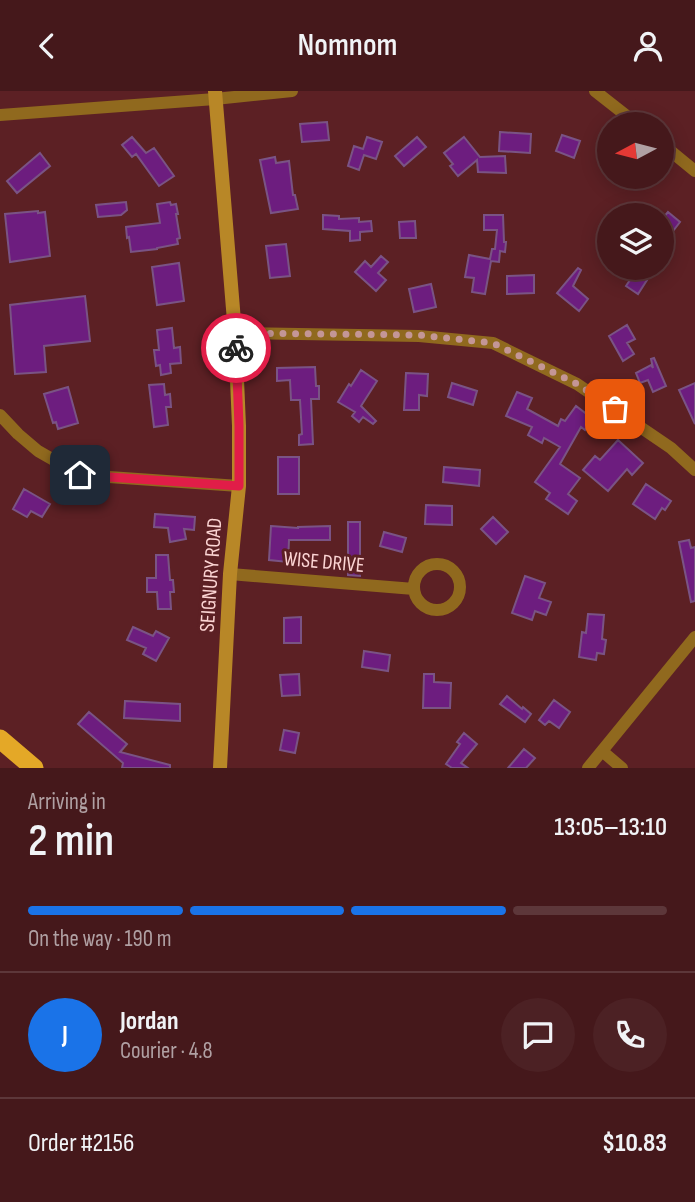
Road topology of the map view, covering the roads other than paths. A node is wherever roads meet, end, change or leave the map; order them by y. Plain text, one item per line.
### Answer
1 (292, 91) edge
2 (595, 91) edge
3 (215, 95) edge
4 (622, 112) edge
5 (0, 115) edge
6 (674, 154) edge
7 (695, 171) edge
8 (235, 333) junction
9 (0, 415) edge
10 (695, 470) edge
11 (239, 486) junction
12 (230, 574) junction
13 (414, 589) dead end
14 (695, 637) edge
15 (0, 739) edge
16 (602, 751) junction
17 (34, 768) edge
18 (220, 768) edge
19 (588, 768) edge
20 (622, 768) edge

1 - 3 street
2 - 4 street
3 - 5 street
3 - 8 main road, SEIGNURY ROAD
6 - 7 street
8 - 10 street
8 - 11 main road, SEIGNURY ROAD
9 - 11 street
11 - 12 main road, SEIGNURY ROAD
12 - 13 street, WISE DRIVE
12 - 18 main road, SEIGNURY ROAD
14 - 16 street
15 - 17 highway
16 - 19 street
16 - 20 street

